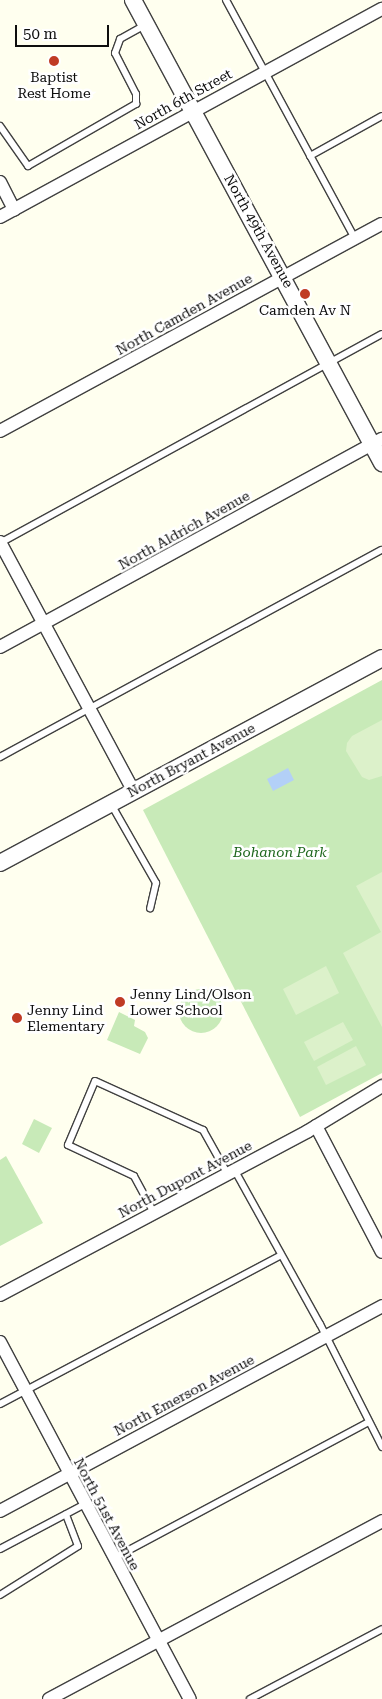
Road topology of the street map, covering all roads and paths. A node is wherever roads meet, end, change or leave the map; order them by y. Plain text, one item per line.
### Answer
1 (134, 0) edge
2 (226, 0) edge
3 (382, 9) edge
4 (147, 24) junction
5 (265, 72) junction
6 (193, 111) junction
7 (382, 116) edge
8 (0, 126) edge
9 (310, 156) junction
10 (0, 182) edge
11 (14, 210) junction
12 (0, 218) edge
13 (382, 224) edge
14 (354, 239) junction
15 (284, 276) junction
16 (382, 334) edge
17 (330, 363) junction
18 (0, 431) edge
19 (377, 442) edge
20 (382, 463) edge
21 (0, 543) edge
22 (382, 550) edge
23 (44, 623) junction
24 (0, 647) edge
25 (382, 658) edge
26 (89, 708) junction
27 (0, 757) edge
28 (133, 790) junction
29 (110, 803) junction
30 (0, 864) edge
31 (150, 908) dead end
32 (382, 1086) edge
33 (316, 1126) junction
34 (230, 1171) junction
35 (154, 1213) junction
36 (382, 1252) edge
37 (279, 1256) junction
38 (0, 1295) edge
39 (382, 1306) edge
40 (324, 1336) junction
41 (0, 1342) edge
42 (25, 1391) junction
43 (0, 1404) edge
44 (369, 1422) junction
45 (382, 1447) edge
46 (69, 1474) junction
47 (85, 1504) junction
48 (0, 1511) edge
49 (66, 1514) junction
50 (382, 1521) edge
51 (0, 1549) edge
52 (113, 1558) junction
53 (0, 1595) edge
54 (382, 1629) edge
55 (158, 1641) junction
56 (49, 1699) edge
57 (190, 1699) edge
58 (250, 1699) edge

1 - 4 street, North 49th Avenue
2 - 5 lane
3 - 5 street, North 6th Street
4 - 6 street, North 49th Avenue
4 - 8 lane
5 - 6 street, North 6th Street
5 - 9 lane
6 - 11 street, North 6th Street
6 - 15 street, North 49th Avenue
7 - 9 lane
9 - 14 lane
10 - 11 street
11 - 12 street, North 6th Street
13 - 14 street, North Camden Avenue
14 - 15 street, North Camden Avenue
15 - 17 street, North 49th Avenue
15 - 18 street, North Camden Avenue
16 - 17 lane
17 - 19 street, North 49th Avenue
17 - 21 lane
19 - 20 street, North 49th Avenue
19 - 23 street, North Aldrich Avenue
21 - 23 street
22 - 26 lane
23 - 24 street, North Aldrich Avenue
23 - 26 street
25 - 28 street, North Bryant Avenue
26 - 27 lane
26 - 28 street
28 - 29 street, North Bryant Avenue
29 - 30 street, North Bryant Avenue
29 - 31 lane
32 - 33 street, North Dupont Avenue
33 - 34 street, North Dupont Avenue
33 - 36 street
34 - 35 street, North Dupont Avenue
34 - 35 lane
34 - 37 lane
35 - 38 street, North Dupont Avenue
37 - 40 lane
37 - 42 lane
39 - 40 street, North Emerson Avenue
40 - 44 lane
40 - 46 street, North Emerson Avenue
41 - 42 street, North 51st Avenue
42 - 43 lane
42 - 46 street, North 51st Avenue
44 - 45 lane
44 - 52 lane
46 - 47 street, North 51st Avenue
46 - 48 street, North Emerson Avenue
47 - 49 lane
47 - 52 street, North 51st Avenue
49 - 51 lane
49 - 53 lane
50 - 55 street
52 - 55 street, North 51st Avenue
54 - 58 lane
55 - 56 street
55 - 57 street, North 51st Avenue

